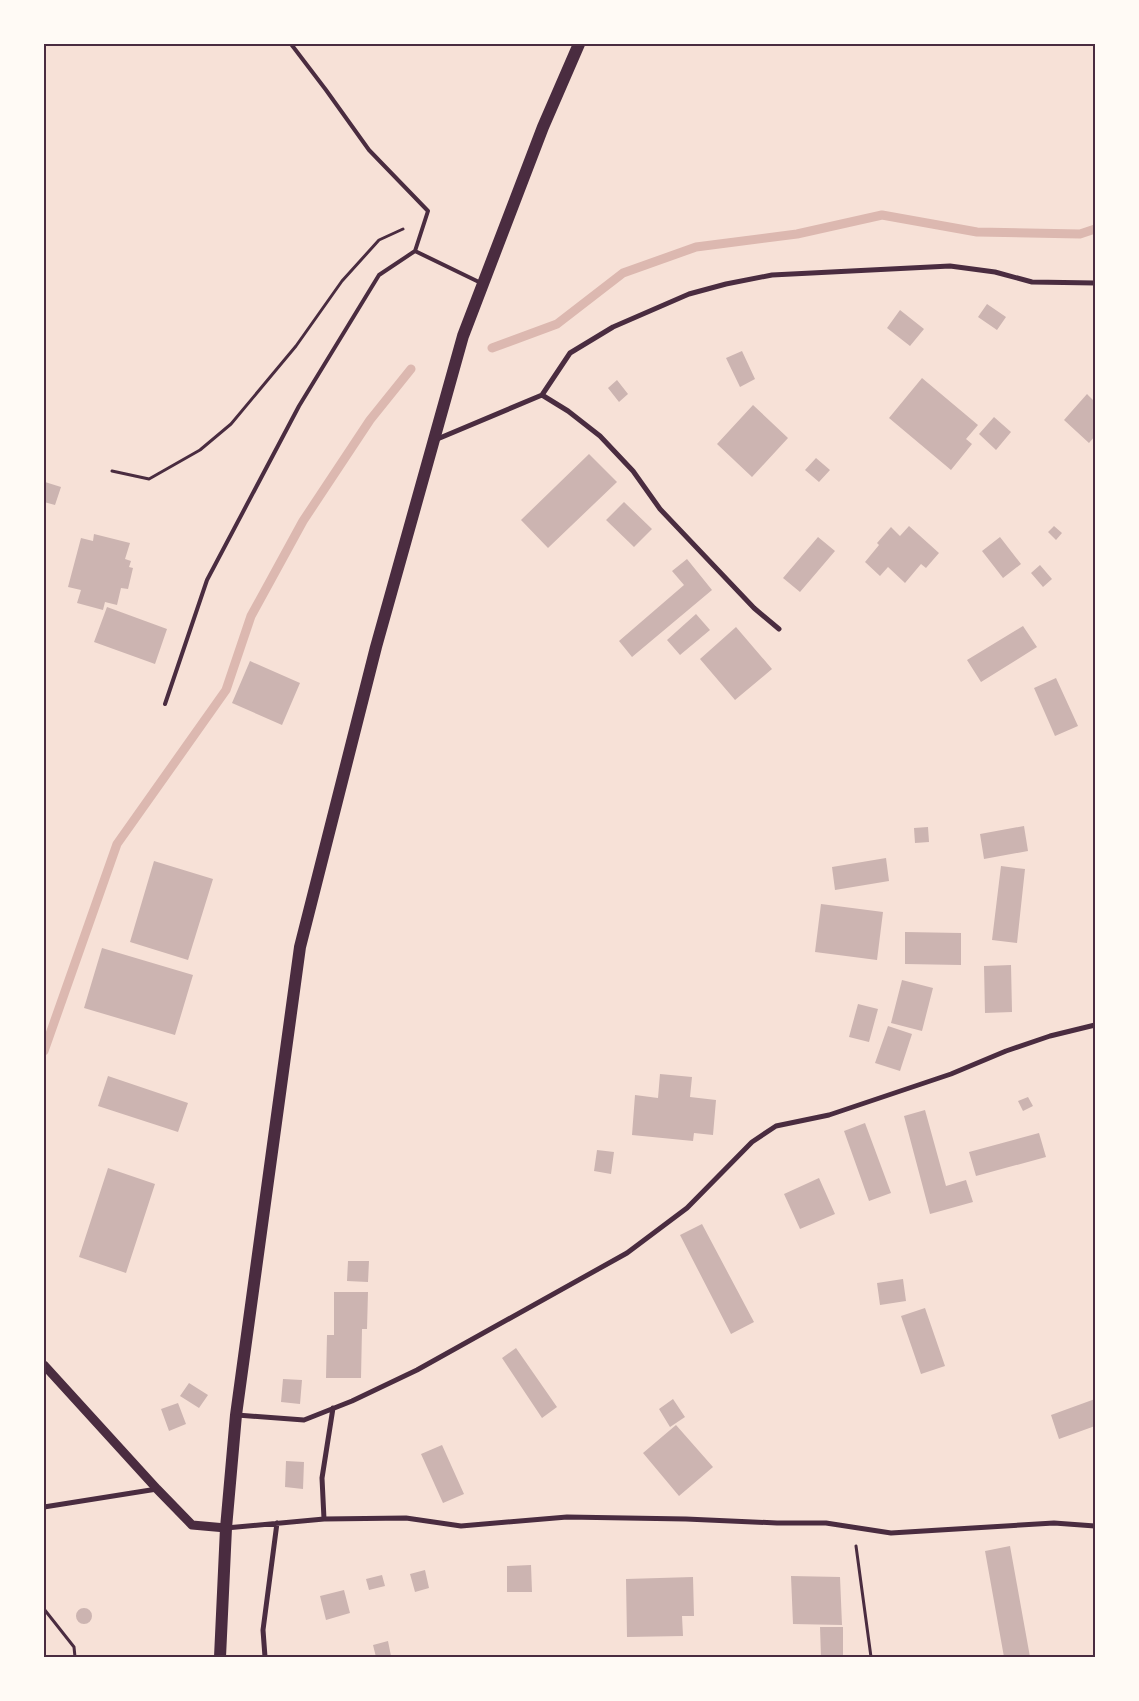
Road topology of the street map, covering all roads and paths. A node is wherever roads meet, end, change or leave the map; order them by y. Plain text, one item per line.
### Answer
1 (291, 44) edge
2 (580, 44) edge
3 (421, 231) junction
4 (415, 251) junction
5 (1095, 283) edge
6 (483, 284) junction
7 (542, 395) junction
8 (433, 441) junction
9 (112, 471) dead end
10 (778, 629) dead end
11 (165, 704) dead end
12 (1095, 1025) edge
13 (44, 1365) edge
14 (333, 1408) junction
15 (236, 1415) junction
16 (157, 1489) junction
17 (44, 1508) edge
18 (324, 1519) junction
19 (277, 1523) junction
20 (1095, 1526) edge
21 (853, 1527) junction
22 (226, 1528) junction
23 (44, 1609) edge
24 (75, 1657) edge
25 (220, 1657) edge
26 (266, 1657) edge
27 (871, 1657) edge

1 - 3 lane
2 - 6 main road
3 - 4 lane
3 - 9 path
4 - 6 lane
4 - 11 lane
5 - 7 street
6 - 8 main road
7 - 8 street
7 - 10 street
8 - 15 main road
12 - 14 street
13 - 16 street
14 - 15 street
14 - 18 street
15 - 22 main road
16 - 17 street
16 - 22 street
18 - 19 street
18 - 21 street
19 - 22 street
19 - 26 street
20 - 21 street
21 - 27 path
22 - 25 main road
23 - 24 path

